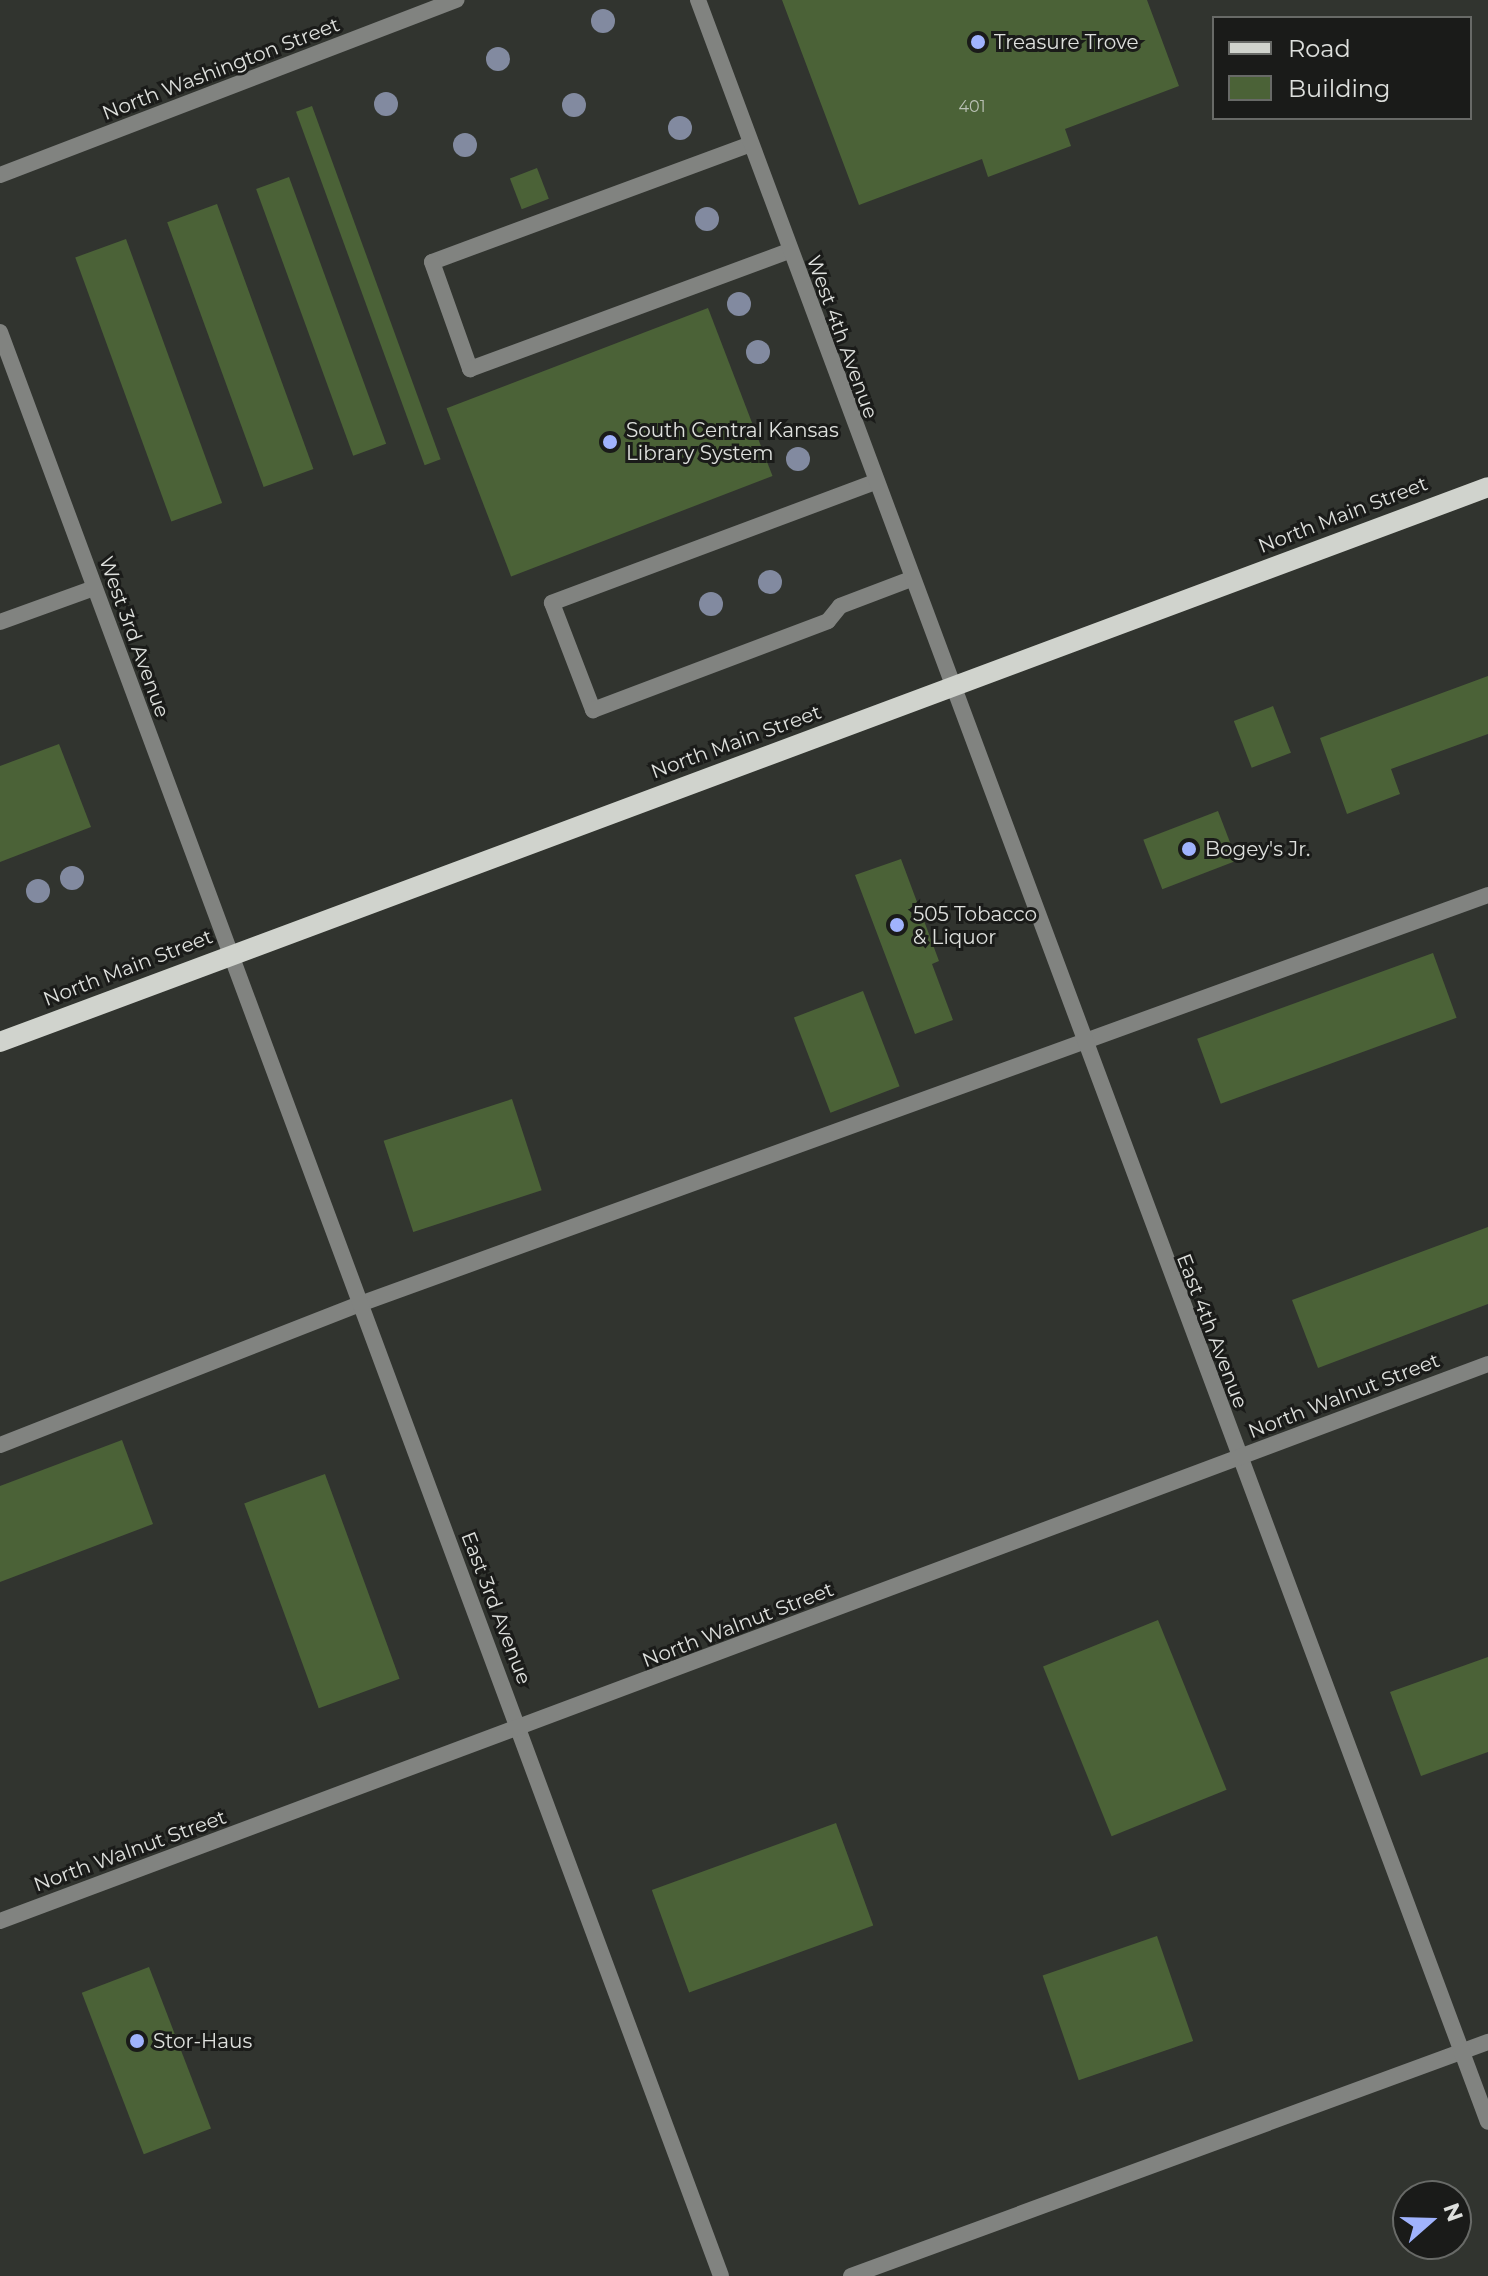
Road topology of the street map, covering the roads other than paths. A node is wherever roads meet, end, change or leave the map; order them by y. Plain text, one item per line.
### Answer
1 (457, 0) edge
2 (698, 0) edge
3 (751, 144) junction
4 (0, 175) edge
5 (789, 251) junction
6 (0, 332) edge
7 (875, 482) junction
8 (1488, 487) edge
9 (911, 579) junction
10 (94, 588) junction
11 (0, 622) edge
12 (952, 688) junction
13 (1488, 895) edge
14 (230, 956) junction
15 (1082, 1041) junction
16 (0, 1042) edge
17 (360, 1304) junction
18 (1488, 1364) edge
19 (0, 1445) edge
20 (1238, 1457) junction
21 (520, 1729) junction
22 (0, 1921) edge
23 (1488, 2042) edge
24 (1462, 2052) junction
25 (1488, 2122) edge
26 (721, 2276) edge
27 (851, 2276) edge

1 - 4 street, North Washington Street
2 - 3 street, West 4th Avenue
3 - 5 street, West 4th Avenue
3 - 5 street
5 - 7 street, West 4th Avenue
6 - 10 street, West 3rd Avenue
7 - 9 street, West 4th Avenue
7 - 9 street
8 - 12 main road, North Main Street
9 - 12 street, West 4th Avenue
10 - 11 street
10 - 14 street, West 3rd Avenue
12 - 14 main road, North Main Street
12 - 15 street, East 4th Avenue
13 - 15 street
14 - 16 main road, North Main Street
14 - 17 street, East 3rd Avenue
15 - 17 street
15 - 20 street, East 4th Avenue
17 - 19 street
17 - 21 street, East 3rd Avenue
18 - 20 street, North Walnut Street
20 - 21 street, North Walnut Street
20 - 24 street, East 4th Avenue
21 - 22 street, North Walnut Street
21 - 26 street, East 3rd Avenue
23 - 24 street
24 - 25 street, East 4th Avenue
24 - 27 street

